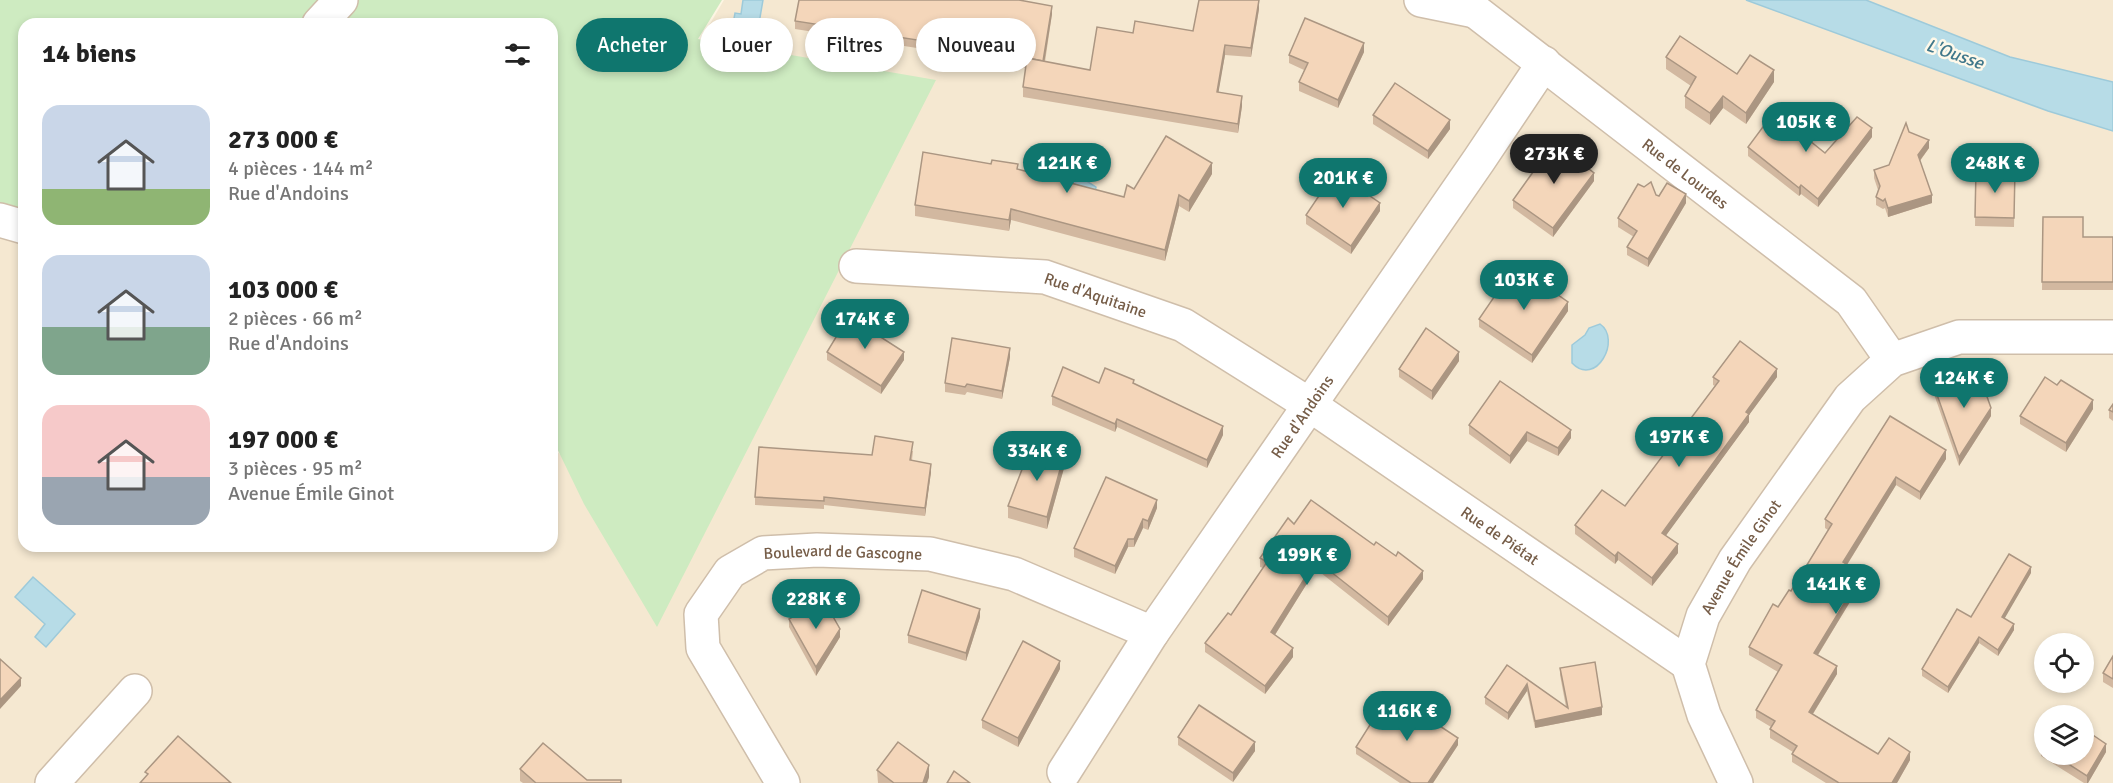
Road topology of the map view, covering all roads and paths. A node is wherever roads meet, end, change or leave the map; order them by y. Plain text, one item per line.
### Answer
1 (341, 0) edge
2 (1421, 0) edge
3 (1469, 6) edge
4 (324, 18) edge
5 (1544, 63) junction
6 (0, 220) edge
7 (18, 225) edge
8 (856, 266) dead end
9 (2113, 337) edge
10 (1892, 360) junction
11 (1310, 405) junction
12 (1152, 633) junction
13 (1688, 664) junction
14 (135, 691) dead end
15 (1064, 772) dead end
16 (52, 783) edge
17 (783, 783) edge
18 (1736, 783) edge

1 - 4 street
2 - 3 street
3 - 5 street, Rue de Lourdes
5 - 10 street, Rue de Lourdes
5 - 11 street, Rue d'Andoins
6 - 7 street
8 - 11 street, Rue d'Aquitaine
9 - 10 street
10 - 13 street, Avenue Émile Ginot
11 - 12 street, Rue d'Andoins
11 - 13 street, Rue de Piétat
12 - 15 street, Rue d'Andoins
12 - 17 street, Boulevard de Gascogne
13 - 18 street
14 - 16 street

